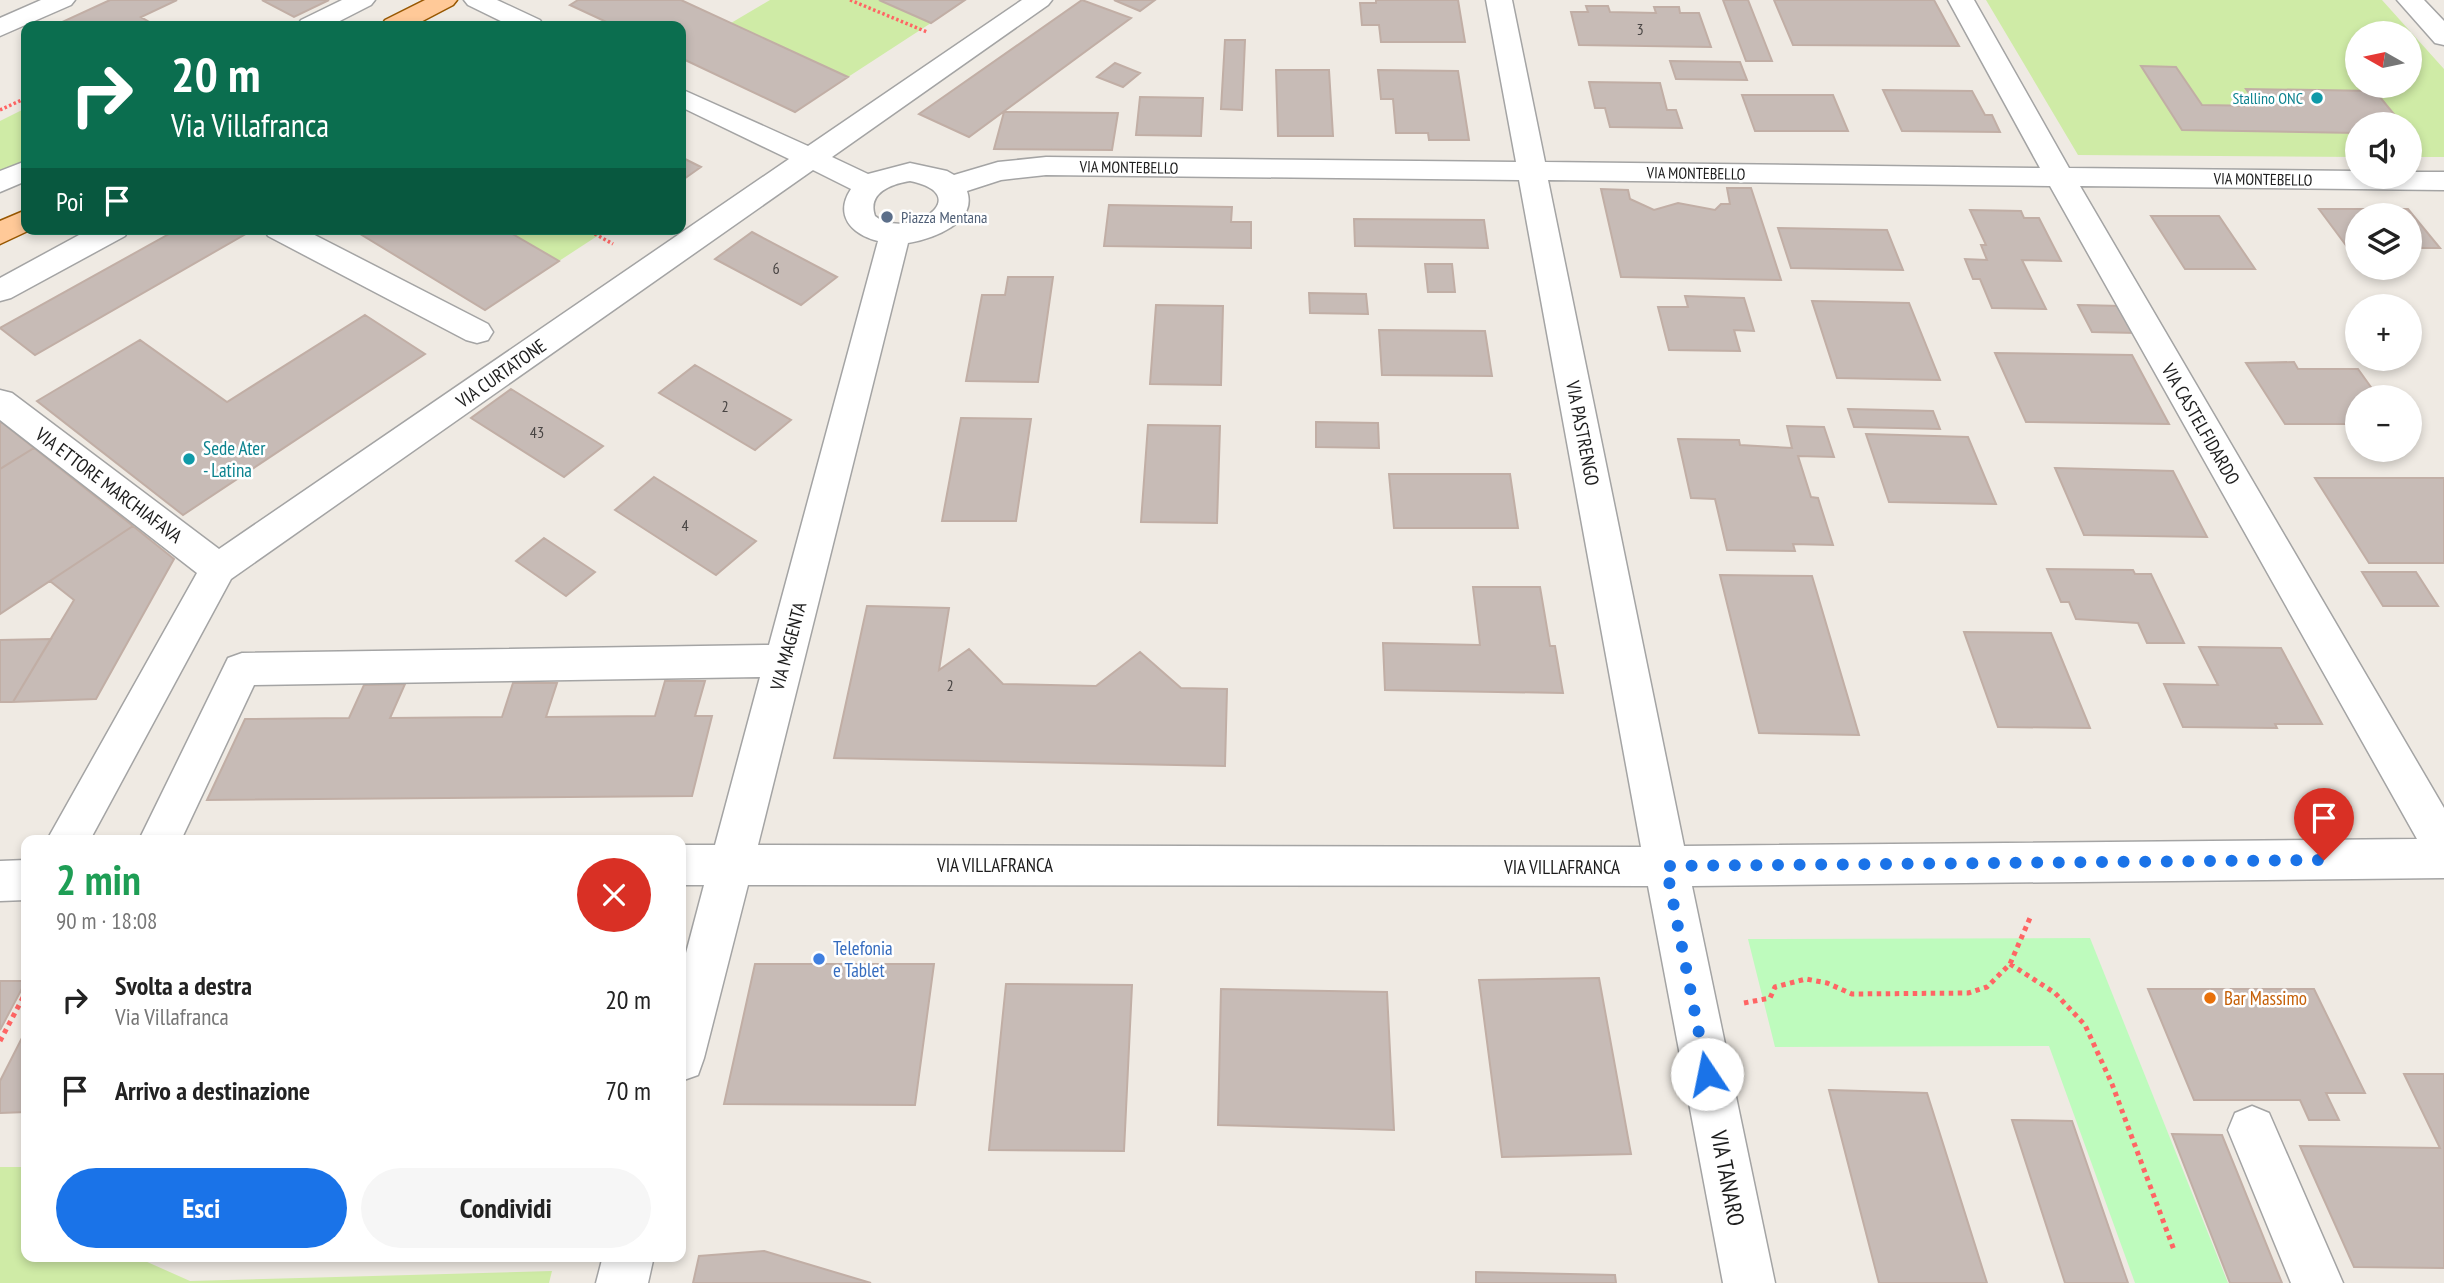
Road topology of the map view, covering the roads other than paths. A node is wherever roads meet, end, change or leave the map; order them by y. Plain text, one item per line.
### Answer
1 (62, 0) edge
2 (362, 0) edge
3 (444, 0) edge
4 (477, 0) edge
5 (541, 0) edge
6 (1039, 0) edge
7 (1499, 0) edge
8 (1961, 0) edge
9 (2410, 0) edge
10 (320, 21) edge
11 (404, 21) edge
12 (508, 21) edge
13 (514, 21) edge
14 (0, 28) edge
15 (2444, 37) edge
16 (686, 99) edge
17 (810, 159) junction
18 (1532, 171) junction
19 (21, 172) edge
20 (2060, 177) junction
21 (2444, 181) edge
22 (0, 183) edge
23 (870, 186) junction
24 (951, 186) junction
25 (21, 223) edge
26 (0, 234) edge
27 (103, 235) edge
28 (291, 235) edge
29 (895, 235) junction
30 (0, 291) edge
31 (477, 332) dead end
32 (0, 402) edge
33 (218, 569) junction
34 (784, 662) junction
35 (71, 835) edge
36 (162, 835) edge
37 (2444, 847) edge
38 (2444, 858) edge
39 (732, 864) junction
40 (686, 865) edge
41 (1666, 866) junction
42 (21, 880) edge
43 (0, 881) edge
44 (686, 1039) edge
45 (2252, 1130) dead end
46 (627, 1262) edge
47 (622, 1283) edge
48 (1749, 1283) edge
49 (2317, 1283) edge

1 - 14 street
2 - 10 street
3 - 11 main road
4 - 12 street
5 - 13 street
6 - 17 street, VIA CURTATONE
7 - 18 street, VIA PASTRENGO
8 - 20 street, VIA CASTELFIDARDO
9 - 15 street
16 - 17 street
17 - 23 street
17 - 33 street, VIA CURTATONE
18 - 20 street, VIA MONTEBELLO
18 - 24 street, VIA MONTEBELLO
18 - 41 street, VIA PASTRENGO
19 - 22 street
20 - 21 street, VIA MONTEBELLO
20 - 37 street, VIA CASTELFIDARDO
23 - 24 street
23 - 29 street
24 - 29 street
25 - 26 main road
27 - 30 street
28 - 31 street
29 - 34 street, VIA MAGENTA
32 - 33 street, VIA ETTORE MARCHIAFAVA
33 - 35 street, VIA CURTATONE
34 - 36 street
34 - 39 street, VIA MAGENTA
38 - 41 street, VIA VILLAFRANCA
39 - 40 street, VIA VILLAFRANCA
39 - 41 street, VIA VILLAFRANCA
39 - 44 street, VIA MAGENTA
41 - 48 street, VIA TANARO
42 - 43 street
45 - 49 street
46 - 47 street

